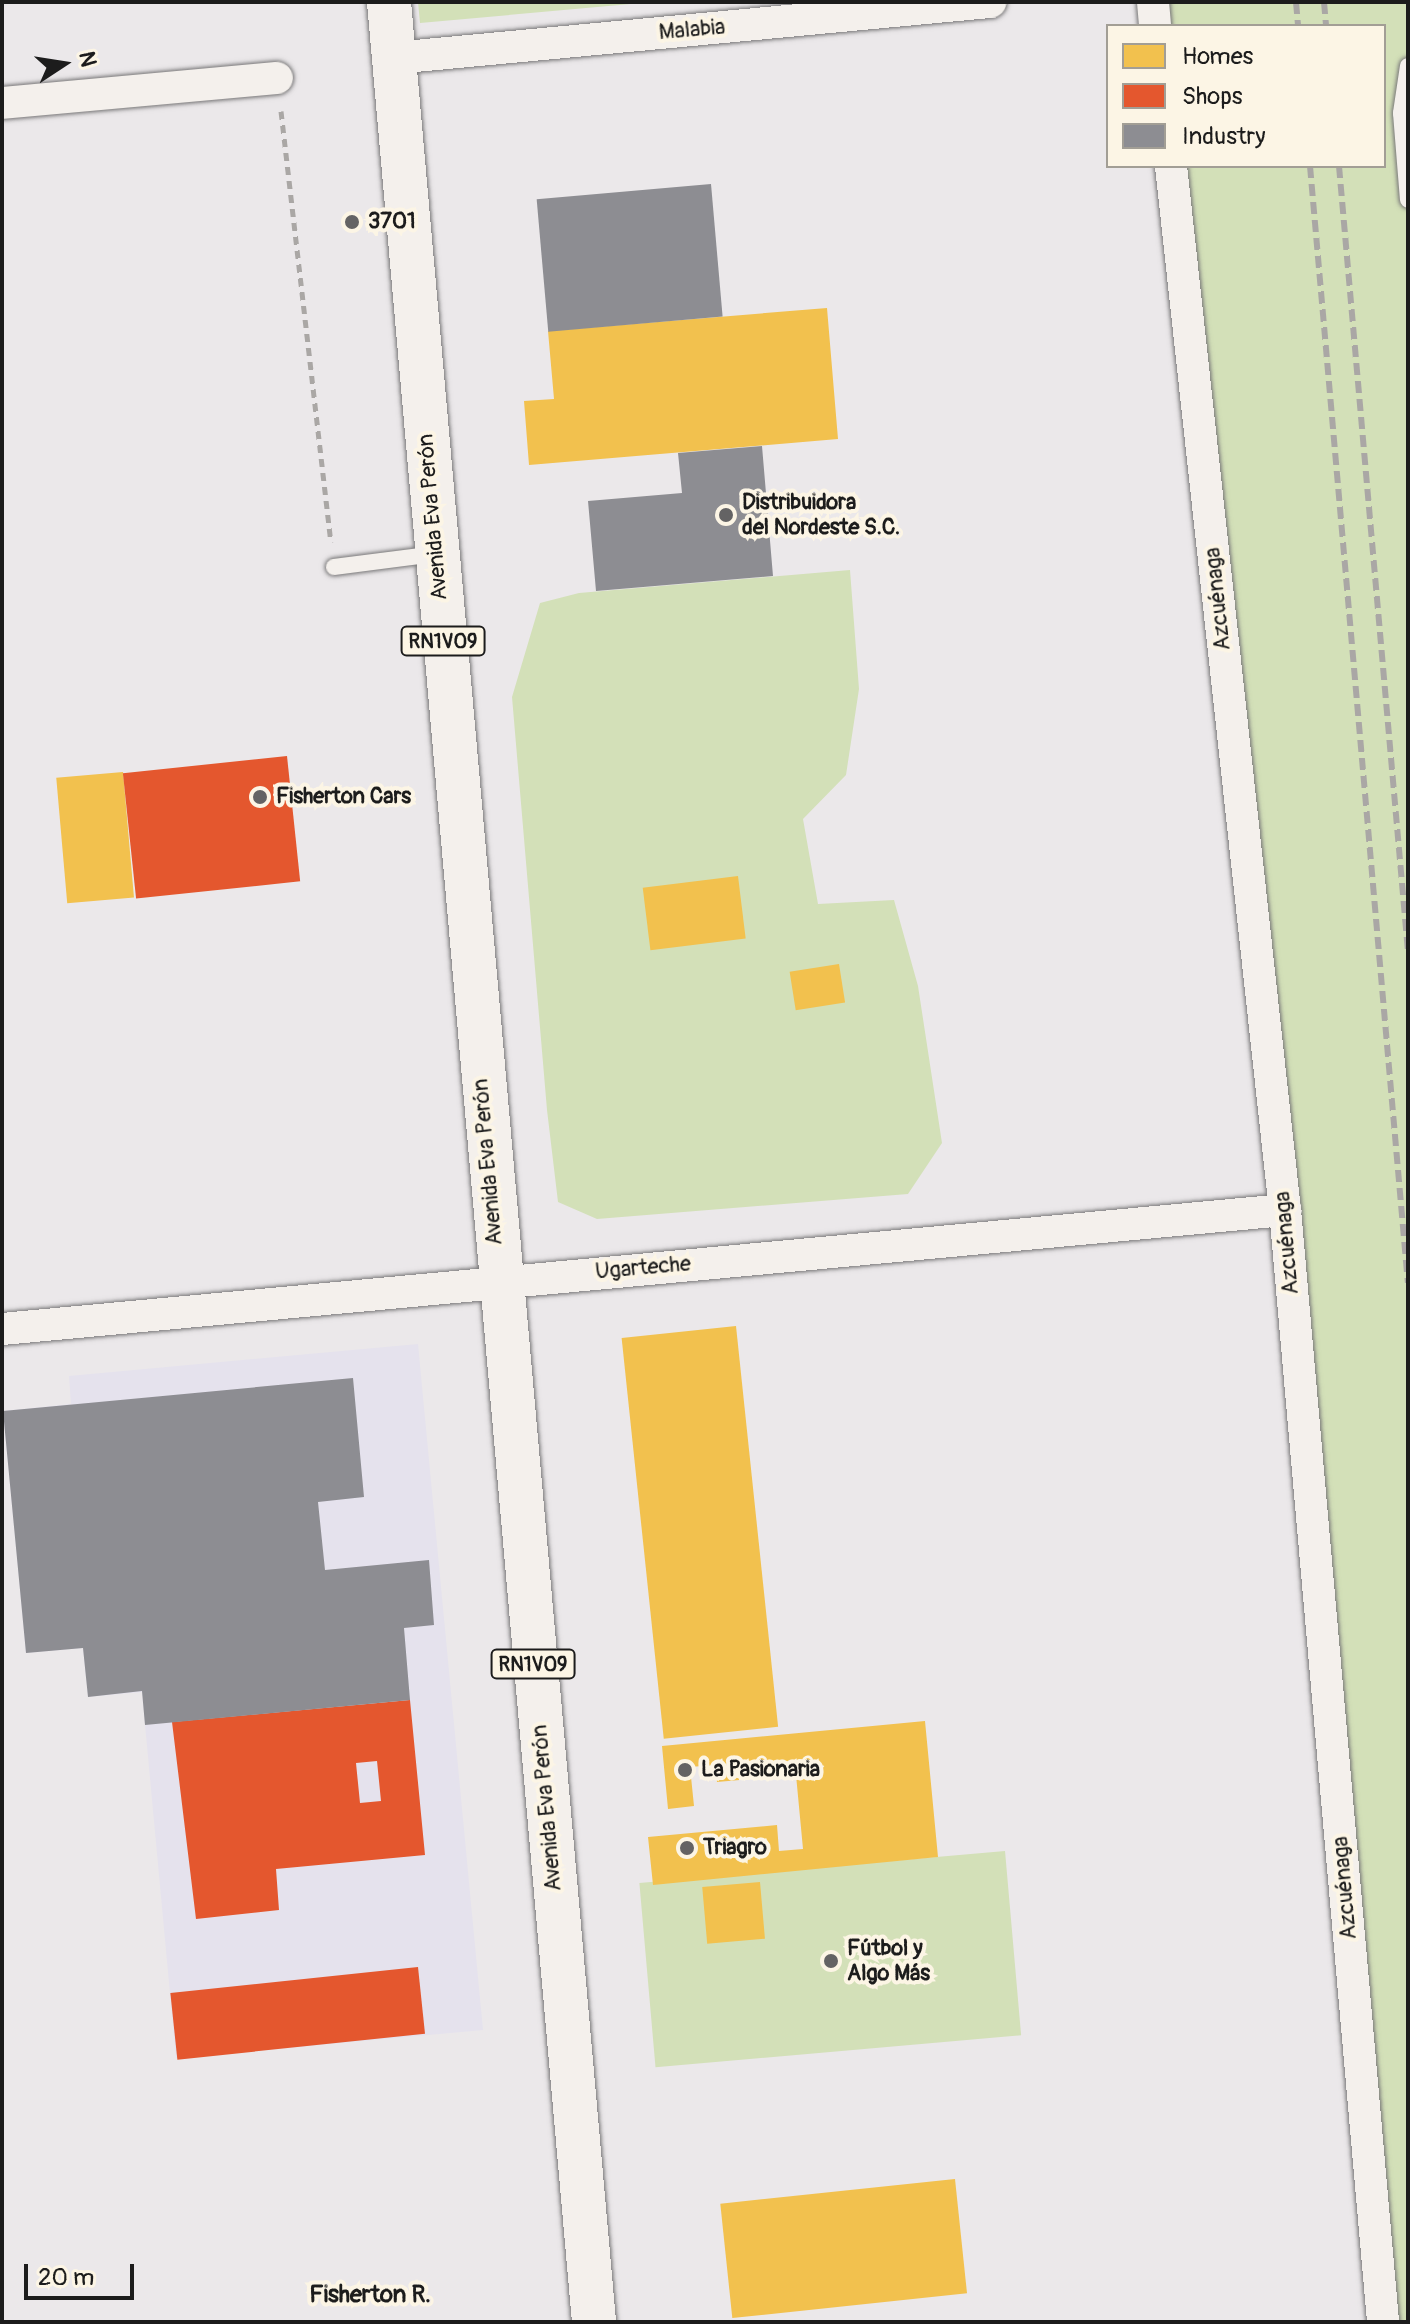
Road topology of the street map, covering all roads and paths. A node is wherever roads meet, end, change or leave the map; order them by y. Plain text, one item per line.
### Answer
1 (389, 2) edge
2 (990, 2) edge
3 (1153, 2) edge
4 (1155, 24) edge
5 (394, 58) junction
6 (1408, 66) edge
7 (277, 78) joint
8 (2, 103) edge
9 (1171, 168) edge
10 (1408, 200) edge
11 (436, 554) junction
12 (334, 567) joint
13 (1285, 1210) junction
14 (498, 1281) junction
15 (2, 1329) edge
16 (594, 2322) edge
17 (1383, 2322) edge

1 - 5 main road, Avenida Eva Perón / RN1V09
2 - 5 street, Malabia
3 - 4 street
5 - 11 main road, Avenida Eva Perón / RN1V09
6 - 10 lane
7 - 8 street
7 - 12 path
9 - 13 street, Azcuénaga
11 - 12 lane
11 - 14 main road, Avenida Eva Perón / RN1V09
13 - 14 street, Ugarteche
13 - 17 street, Azcuénaga
14 - 15 street, Ugarteche
14 - 16 main road, Avenida Eva Perón / RN1V09

